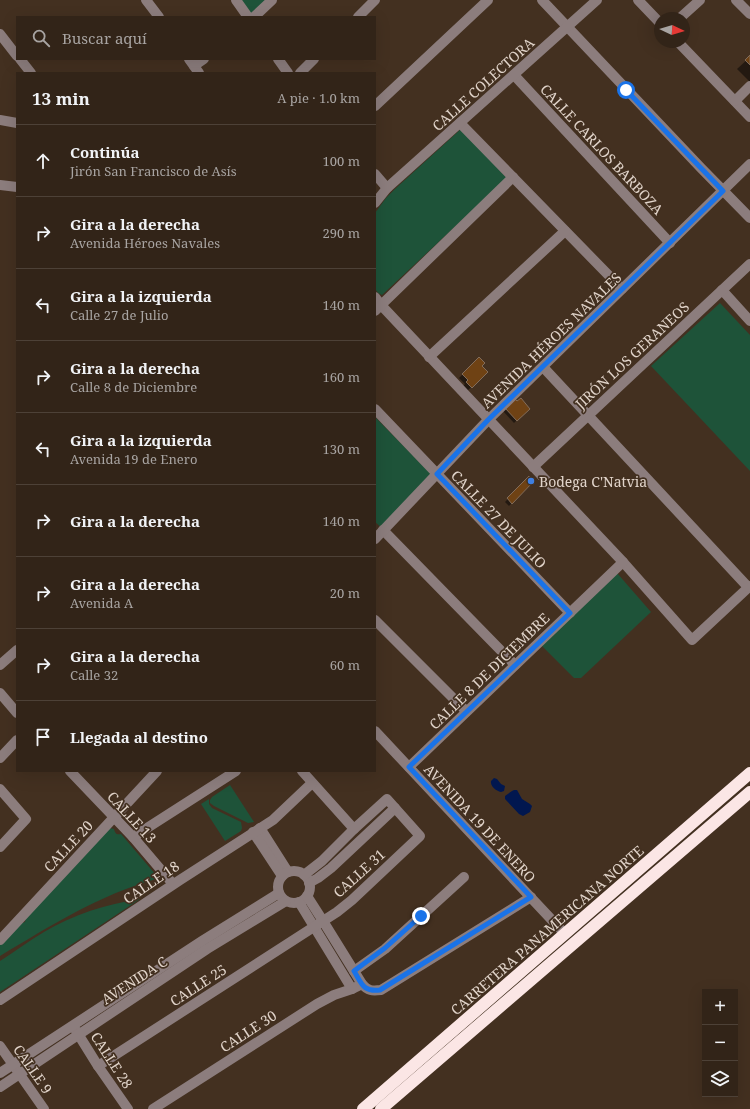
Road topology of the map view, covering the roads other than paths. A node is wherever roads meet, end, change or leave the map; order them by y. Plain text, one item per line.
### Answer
1 (146, 0) edge
2 (236, 0) edge
3 (272, 0) edge
4 (375, 0) edge
5 (488, 0) edge
6 (542, 0) edge
7 (597, 0) edge
8 (638, 0) edge
9 (700, 0) edge
10 (736, 0) edge
11 (687, 12) edge
12 (750, 14) edge
13 (158, 16) edge
14 (247, 16) edge
15 (255, 16) edge
16 (359, 16) edge
17 (654, 17) edge
18 (567, 27) junction
19 (0, 34) edge
20 (684, 48) edge
21 (16, 55) edge
22 (21, 60) edge
23 (203, 60) edge
24 (279, 60) edge
25 (313, 60) edge
26 (194, 66) edge
27 (30, 72) edge
28 (287, 72) edge
29 (301, 72) edge
30 (514, 75) junction
31 (750, 86) edge
32 (735, 101) junction
33 (376, 105) edge
34 (750, 117) edge
35 (0, 120) edge
36 (16, 123) edge
37 (460, 123) junction
38 (750, 164) edge
39 (376, 175) edge
40 (513, 177) junction
41 (0, 185) edge
42 (16, 187) edge
43 (387, 188) junction
44 (723, 191) junction
45 (376, 202) edge
46 (750, 218) edge
47 (565, 231) junction
48 (670, 243) junction
49 (750, 264) edge
50 (622, 289) junction
51 (722, 290) junction
52 (377, 304) edge
53 (750, 321) edge
54 (429, 357) junction
55 (543, 367) junction
56 (376, 410) edge
57 (588, 415) junction
58 (488, 420) junction
59 (533, 467) junction
60 (437, 474) junction
61 (378, 534) edge
62 (623, 562) junction
63 (749, 587) edge
64 (570, 613) junction
65 (376, 621) edge
66 (16, 651) edge
67 (0, 665) edge
68 (515, 665) junction
69 (0, 693) edge
70 (466, 711) junction
71 (16, 712) edge
72 (376, 732) edge
73 (16, 741) edge
74 (0, 758) edge
75 (409, 767) junction
76 (71, 772) edge
77 (154, 772) edge
78 (234, 772) edge
79 (303, 772) edge
80 (750, 773) edge
81 (312, 783) junction
82 (0, 789) edge
83 (750, 792) edge
84 (394, 808) junction
85 (114, 818) junction
86 (354, 829) junction
87 (256, 830) junction
88 (133, 837) junction
89 (0, 846) edge
90 (285, 874) junction
91 (464, 877) dead end
92 (307, 879) junction
93 (173, 884) junction
94 (307, 896) junction
95 (282, 897) junction
96 (531, 897) junction
97 (298, 902) junction
98 (323, 921) junction
99 (314, 927) junction
100 (565, 934) junction
101 (0, 940) edge
102 (354, 971) junction
103 (362, 984) junction
104 (352, 989) junction
105 (0, 1000) edge
106 (75, 1030) junction
107 (0, 1046) edge
108 (13, 1065) junction
109 (98, 1066) junction
110 (0, 1073) edge
111 (20, 1073) junction
112 (0, 1086) edge
113 (44, 1109) edge
114 (128, 1109) edge
115 (153, 1109) edge
116 (363, 1109) edge
117 (381, 1109) edge

1 - 13 street
2 - 14 street
3 - 15 street
4 - 16 street
5 - 33 street
6 - 18 street
7 - 18 street, CALLE COLECTORA
8 - 17 street
9 - 11 street
10 - 12 street
18 - 30 street, CALLE COLECTORA
18 - 44 street
19 - 21 street
20 - 32 street
22 - 27 street
23 - 26 street
24 - 28 street
25 - 29 street
30 - 37 street, CALLE COLECTORA
30 - 48 street, CALLE CARLOS BARBOZA
31 - 32 street
32 - 34 street
35 - 36 street
37 - 40 street
37 - 43 street, CALLE COLECTORA
38 - 44 street, AVENIDA HÉROES NAVALES
39 - 43 street
40 - 47 street
40 - 52 street
41 - 42 street
43 - 45 street, CALLE COLECTORA
44 - 46 street
44 - 48 street, AVENIDA HÉROES NAVALES
47 - 50 street
47 - 54 street
48 - 50 street, AVENIDA HÉROES NAVALES
49 - 51 street, JIRÓN LOS GERANEOS
50 - 55 street, AVENIDA HÉROES NAVALES
51 - 53 street
51 - 57 street, JIRÓN LOS GERANEOS
52 - 54 street
54 - 58 street
55 - 57 street
55 - 58 street, AVENIDA HÉROES NAVALES
56 - 60 street, CALLE 27 DE JULIO
57 - 59 street, JIRÓN LOS GERANEOS
57 - 63 street
58 - 59 street
58 - 60 street, AVENIDA HÉROES NAVALES
59 - 62 street
60 - 61 street, AVENIDA HÉROES NAVALES
60 - 64 street, CALLE 27 DE JULIO
61 - 68 street
62 - 63 street
62 - 64 street, CALLE 8 DE DICIEMBRE
64 - 68 street, CALLE 8 DE DICIEMBRE
65 - 70 street
66 - 67 street
68 - 70 street, CALLE 8 DE DICIEMBRE
69 - 71 street
70 - 75 street, CALLE 8 DE DICIEMBRE
72 - 75 street, AVENIDA 19 DE ENERO
73 - 74 street
75 - 96 street, AVENIDA 19 DE ENERO
76 - 85 street, CALLE 13
77 - 85 street, CALLE 20
78 - 88 street
79 - 81 street
80 - 100 highway, CARRETERA PANAMERICANA NORTE
81 - 86 street
81 - 87 street, CALLE 18
82 - 89 street
83 - 117 highway, CARRETERA PANAMERICANA NORTE
84 - 86 street
84 - 92 street
84 - 98 street, CALLE 31
85 - 88 street, CALLE 13
85 - 101 street, CALLE 20
86 - 92 street
87 - 90 street
87 - 93 street, CALLE 18
88 - 93 street, CALLE 13
90 - 92 street
90 - 95 street
91 - 102 street
92 - 94 street
93 - 105 street, CALLE 18
94 - 97 street
94 - 98 street
95 - 97 street
95 - 106 street, AVENIDA C
96 - 100 street, AVENIDA 19 DE ENERO
96 - 103 street
97 - 99 street
98 - 99 street, CALLE 31
98 - 102 street
99 - 104 street
99 - 109 street, CALLE 25
100 - 116 highway, CARRETERA PANAMERICANA NORTE
102 - 103 street
103 - 104 street, CALLE 30
104 - 115 street, CALLE 30
106 - 108 street, AVENIDA C
106 - 109 street, CALLE 28
106 - 111 street, AVENIDA C
107 - 108 street, CALLE 9
108 - 110 street, AVENIDA C
108 - 111 street, CALLE 9
109 - 114 street, CALLE 28
111 - 112 street, AVENIDA C
111 - 113 street, CALLE 9

